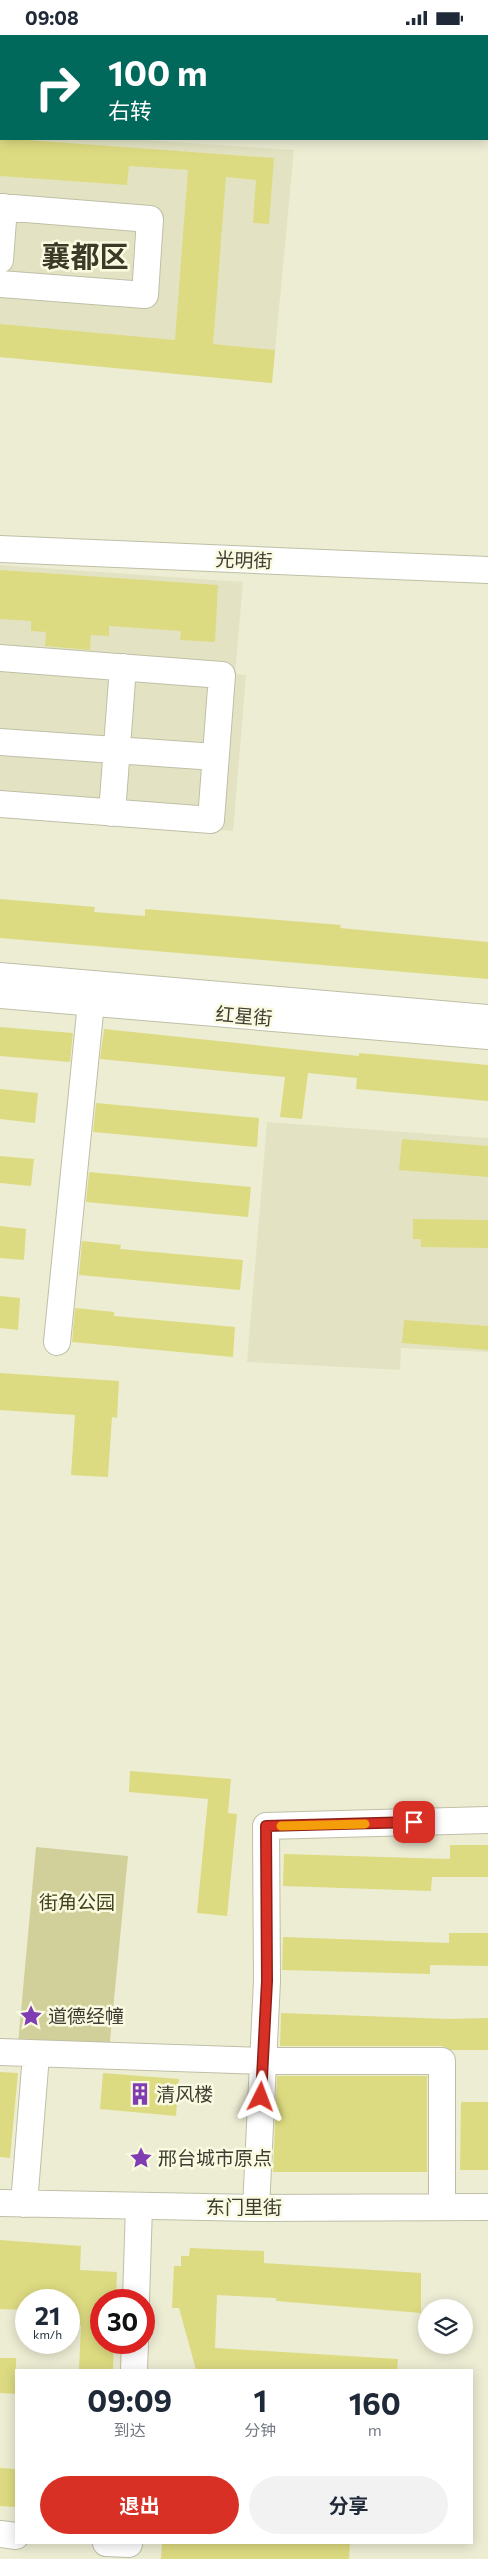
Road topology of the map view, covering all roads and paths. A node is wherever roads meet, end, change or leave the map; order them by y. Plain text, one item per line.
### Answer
1 (2, 207) edge
2 (0, 260) edge
3 (0, 284) edge
4 (0, 549) edge
5 (488, 570) edge
6 (0, 658) edge
7 (124, 667) junction
8 (0, 742) edge
9 (117, 750) junction
10 (215, 757) junction
11 (0, 804) edge
12 (112, 813) junction
13 (0, 976) edge
14 (0, 995) edge
15 (91, 1003) junction
16 (488, 1018) edge
17 (488, 1036) edge
18 (57, 1342) dead end
19 (488, 1820) edge
20 (0, 2052) edge
21 (36, 2055) junction
22 (263, 2061) junction
23 (12, 2204) edge
24 (139, 2206) junction
25 (442, 2207) junction
26 (488, 2207) edge
27 (256, 2208) junction
28 (136, 2289) edge
29 (135, 2354) edge
30 (134, 2369) edge
31 (0, 2534) edge
32 (15, 2536) edge

1 - 2 street
1 - 3 street
4 - 5 street, 光明街
6 - 7 street
7 - 9 street
7 - 10 street
8 - 9 street
9 - 10 street
9 - 12 street
10 - 12 street
11 - 12 street
13 - 16 street, 红星街
14 - 15 street, 红星街
15 - 17 street, 红星街
15 - 18 street
19 - 22 street
20 - 21 street
21 - 22 street
21 - 23 street
22 - 25 street
22 - 27 street
23 - 24 street, 东门里街
24 - 27 street, 东门里街
24 - 28 street
25 - 26 street, 东门里街
25 - 27 street, 东门里街
29 - 30 street
31 - 32 street

